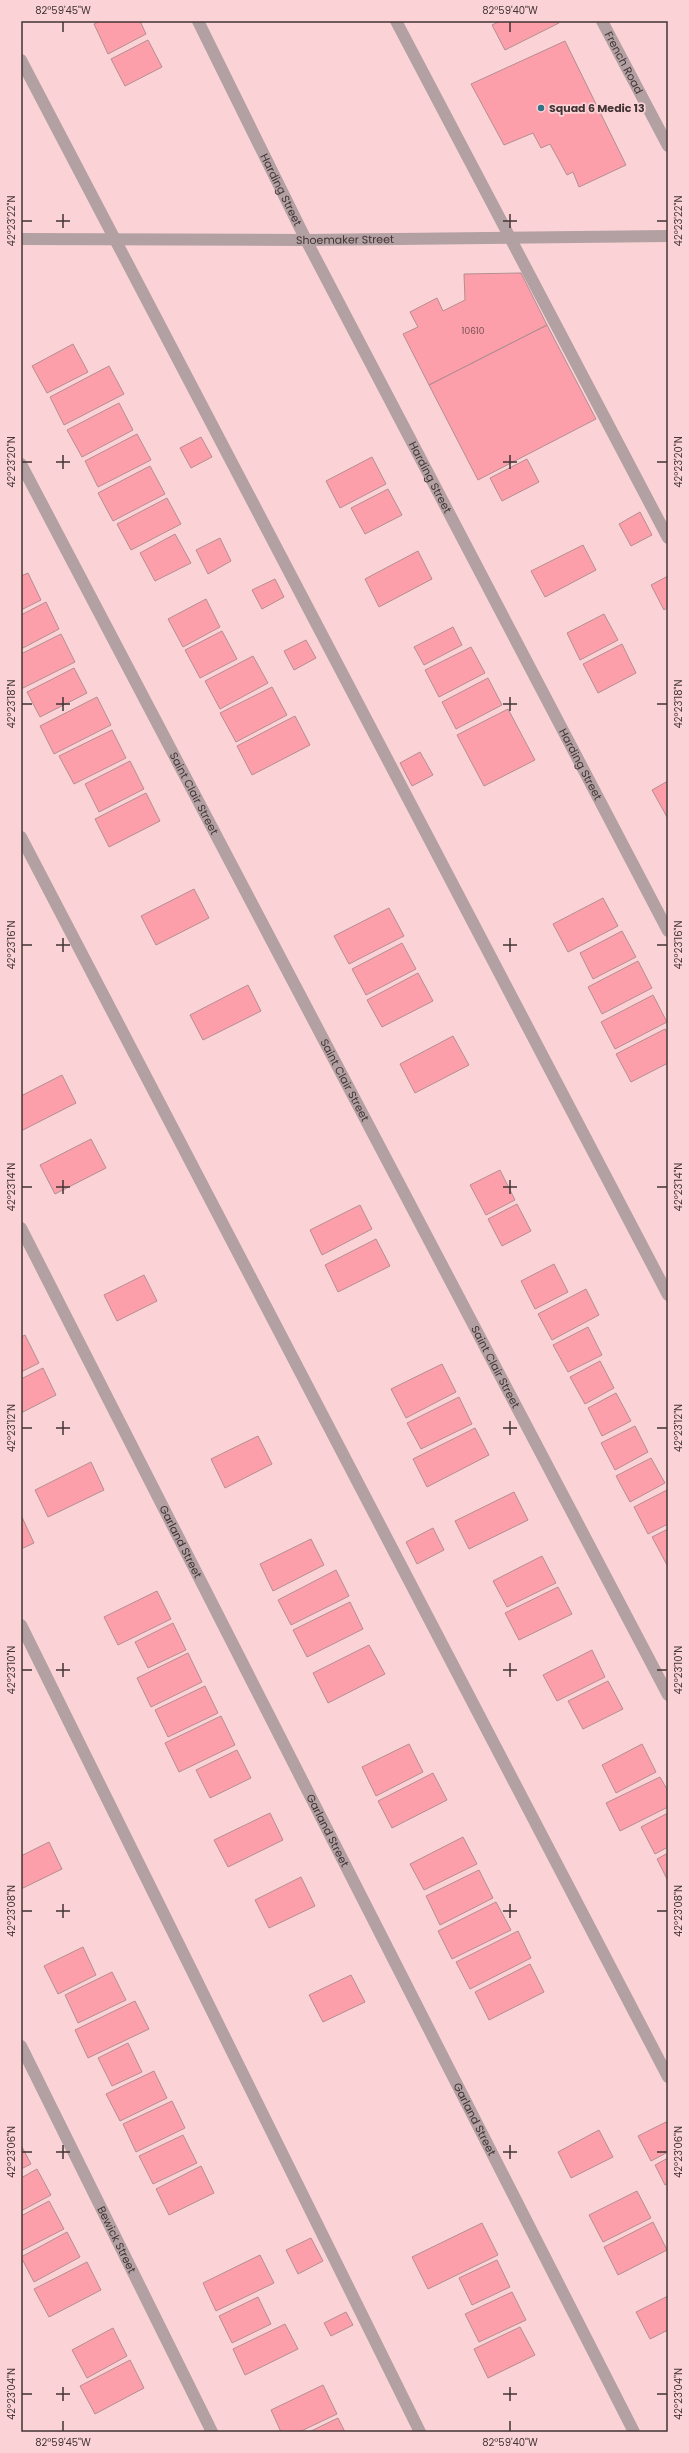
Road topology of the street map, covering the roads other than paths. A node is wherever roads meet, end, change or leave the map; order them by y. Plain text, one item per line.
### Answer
1 (198, 21) edge
2 (396, 21) edge
3 (602, 21) edge
4 (21, 60) edge
5 (668, 146) edge
6 (668, 236) edge
7 (512, 238) junction
8 (21, 239) edge
9 (116, 240) junction
10 (306, 240) junction
11 (21, 464) edge
12 (668, 538) edge
13 (21, 837) edge
14 (668, 931) edge
15 (21, 1228) edge
16 (668, 1295) edge
17 (21, 1625) edge
18 (668, 1695) edge
19 (21, 2046) edge
20 (668, 2077) edge
21 (212, 2432) edge
22 (420, 2432) edge
23 (634, 2432) edge

1 - 10 street, Harding Street
2 - 7 street
3 - 5 street, French Road
4 - 9 street
6 - 7 street, Shoemaker Street
7 - 10 street, Shoemaker Street
7 - 12 street
8 - 9 street, Shoemaker Street
9 - 10 street, Shoemaker Street
9 - 16 street
10 - 14 street, Harding Street
11 - 18 street, Saint Clair Street
13 - 20 street
15 - 23 street, Garland Street
17 - 22 street
19 - 21 street, Bewick Street

